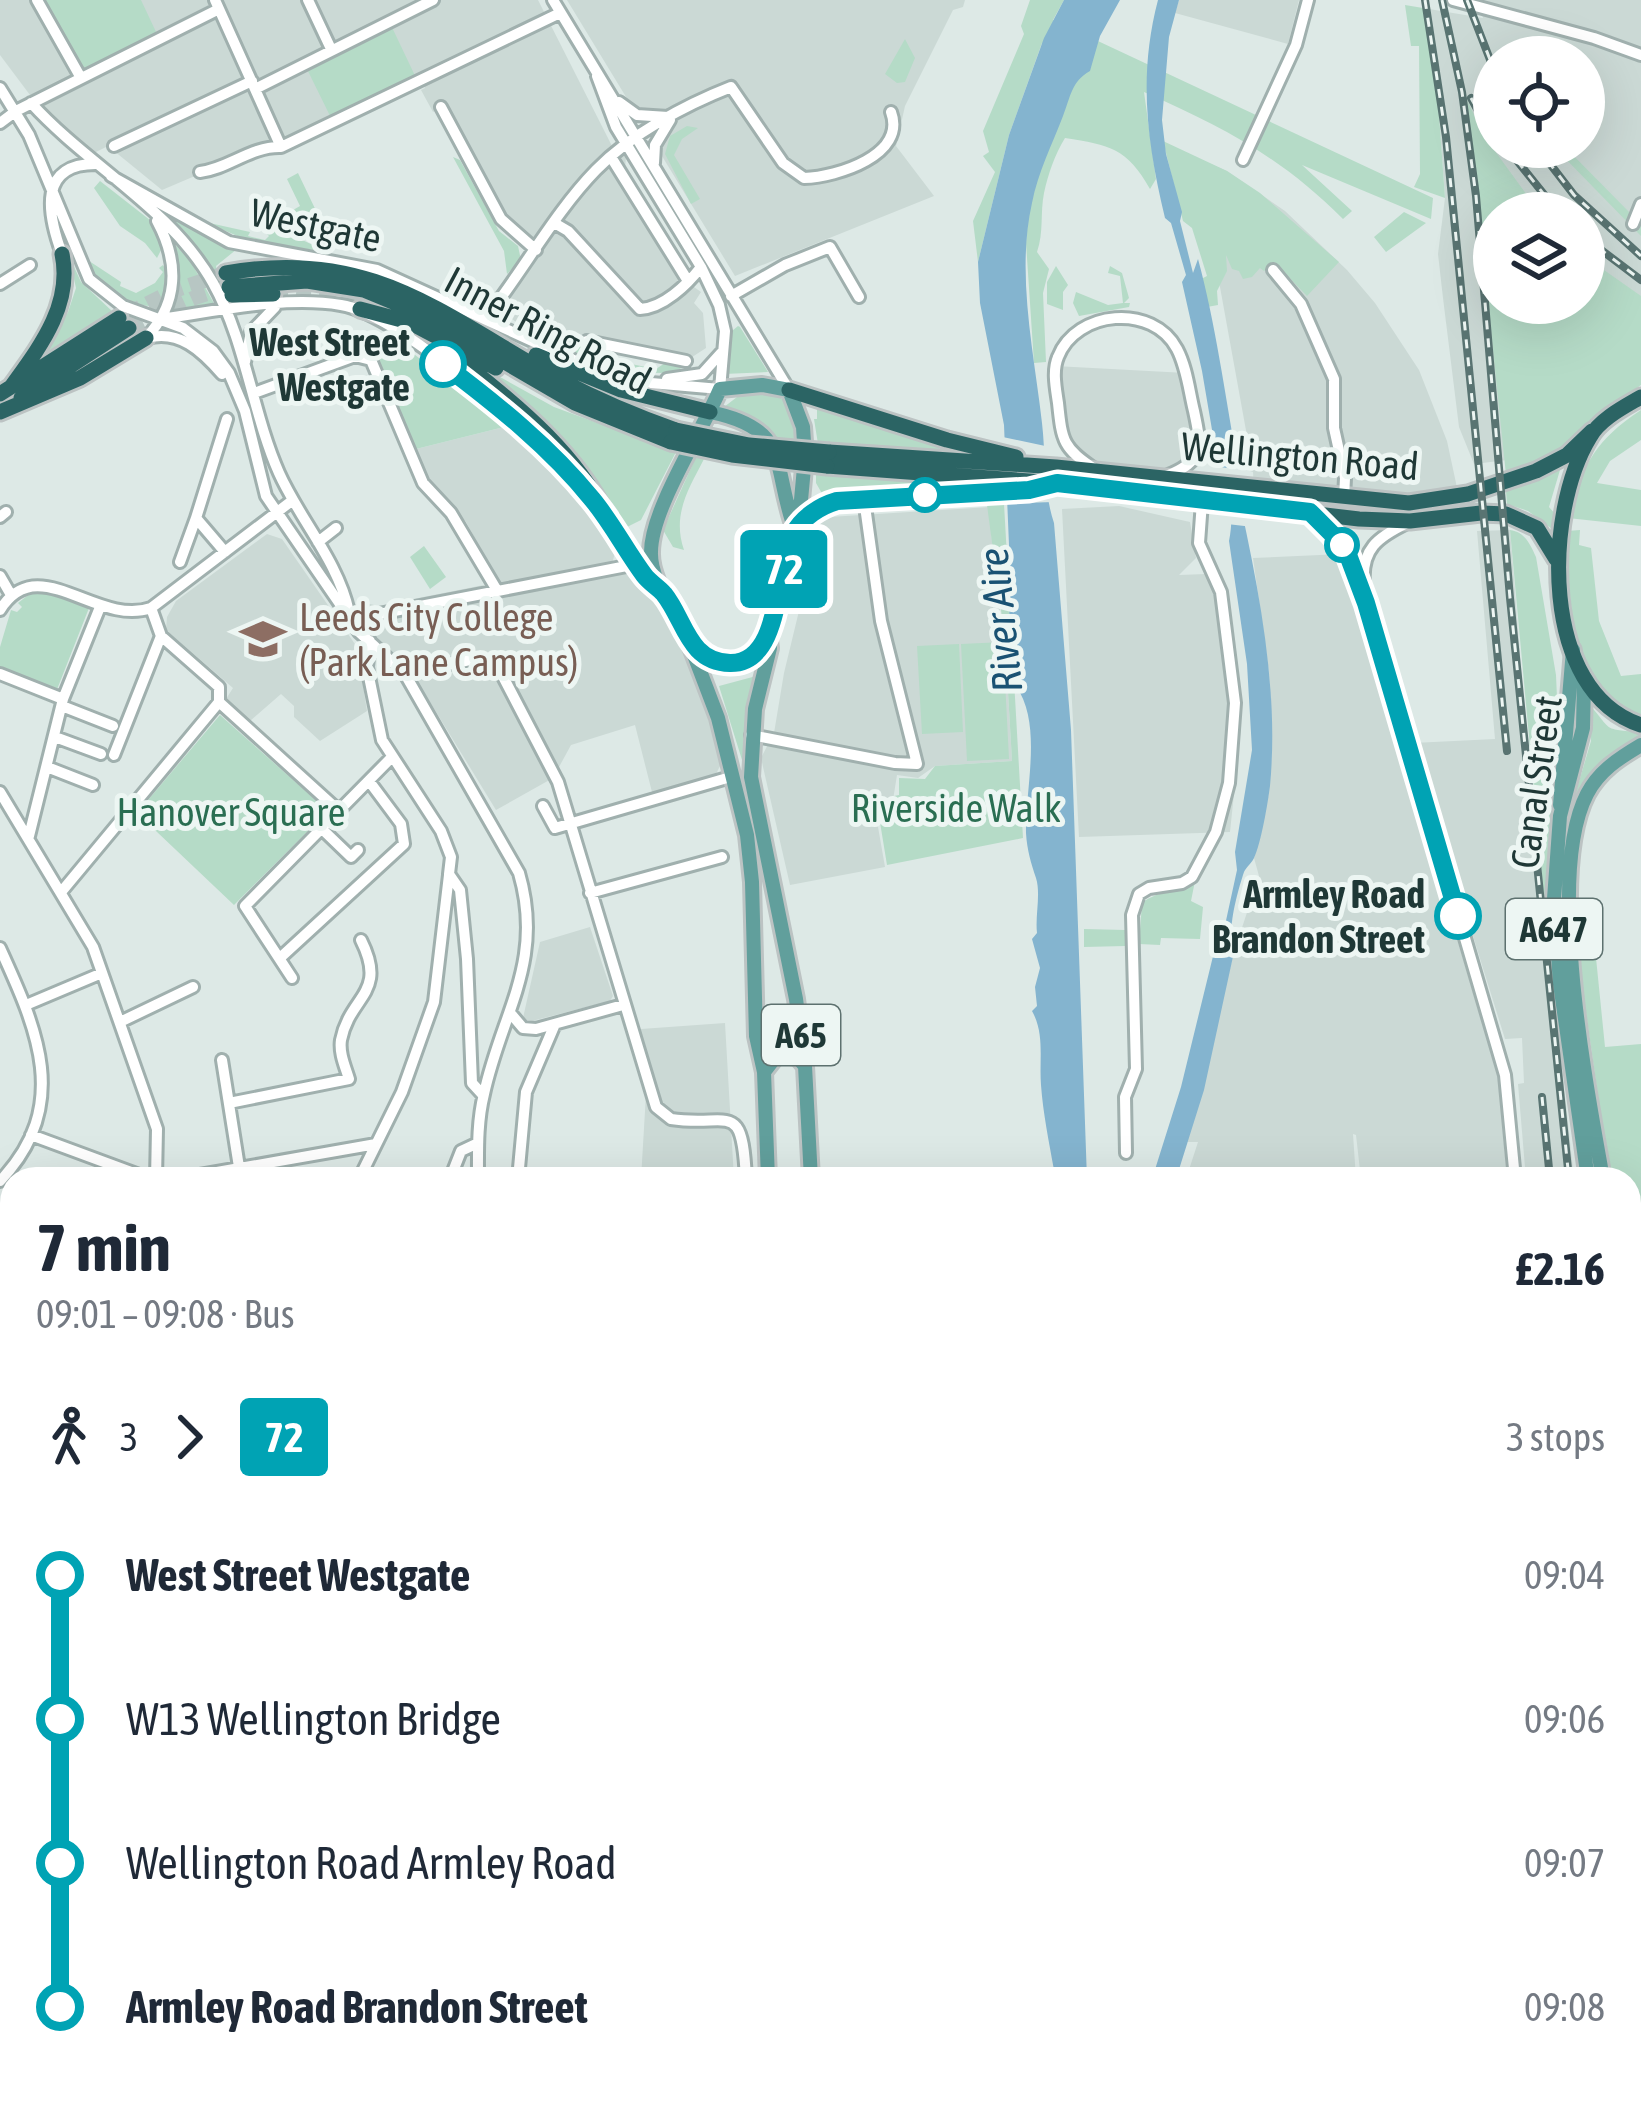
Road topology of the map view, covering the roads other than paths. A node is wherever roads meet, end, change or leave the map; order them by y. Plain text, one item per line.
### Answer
1 (37, 0) edge
2 (308, 0) edge
3 (433, 0) edge
4 (553, 0) edge
5 (1308, 0) edge
6 (1454, 0) edge
7 (414, 4) edge
8 (217, 5) edge
9 (560, 13) junction
10 (332, 49) junction
11 (1641, 55) edge
12 (597, 76) junction
13 (81, 79) junction
14 (254, 85) junction
15 (0, 88) edge
16 (610, 96) junction
17 (31, 103) junction
18 (441, 107) dead end
19 (16, 111) junction
20 (891, 112) dead end
21 (671, 117) junction
22 (0, 123) edge
23 (632, 141) junction
24 (114, 146) dead end
25 (281, 147) junction
26 (881, 149) junction
27 (611, 157) junction
28 (1243, 160) dead end
29 (654, 163) junction
30 (97, 164) junction
31 (891, 164) dead end
32 (200, 172) dead end
33 (111, 176) junction
34 (53, 200) junction
35 (1641, 204) edge
36 (152, 212) junction
37 (556, 224) junction
38 (1633, 224) dead end
39 (536, 250) junction
40 (62, 254) joint
41 (30, 265) dead end
42 (701, 267) junction
43 (1273, 270) dead end
44 (688, 281) junction
45 (0, 284) edge
46 (228, 291) junction
47 (731, 296) junction
48 (859, 297) dead end
49 (275, 300) junction
50 (360, 309) junction
51 (501, 310) dead end
52 (164, 319) junction
53 (488, 336) junction
54 (146, 338) junction
55 (587, 341) dead end
56 (724, 346) junction
57 (686, 361) dead end
58 (244, 364) junction
59 (469, 367) tunnel mouth
60 (616, 375) junction
61 (538, 382) junction
62 (236, 389) junction
63 (720, 389) junction
64 (5, 390) edge
65 (789, 390) junction
66 (254, 393) junction
67 (1641, 397) edge
68 (0, 412) edge
69 (710, 412) junction
70 (226, 419) dead end
71 (1592, 431) junction
72 (673, 436) junction
73 (991, 471) junction
74 (1099, 471) junction
75 (1057, 475) junction
76 (1163, 477) junction
77 (1344, 498) junction
78 (864, 499) junction
79 (293, 500) junction
80 (1210, 502) junction
81 (1310, 512) junction
82 (276, 513) junction
83 (196, 518) junction
84 (608, 519) junction
85 (1410, 521) junction
86 (336, 528) dead end
87 (792, 530) junction
88 (319, 542) junction
89 (1370, 547) junction
90 (225, 552) junction
91 (1348, 555) junction
92 (1556, 559) junction
93 (181, 562) dead end
94 (637, 564) junction
95 (0, 576) edge
96 (498, 592) junction
97 (663, 592) junction
98 (11, 595) junction
99 (1366, 603) junction
100 (100, 607) junction
101 (151, 608) junction
102 (0, 610) edge
103 (351, 617) junction
104 (768, 634) junction
105 (161, 636) junction
106 (370, 640) junction
107 (688, 640) junction
108 (1573, 650) junction
109 (0, 674) edge
110 (405, 674) junction
111 (1584, 681) junction
112 (219, 701) junction
113 (62, 703) junction
114 (1641, 725) edge
115 (113, 726) dead end
116 (751, 735) junction
117 (55, 737) junction
118 (1641, 745) edge
119 (392, 758) junction
120 (47, 767) junction
121 (734, 776) junction
122 (369, 781) junction
123 (93, 785) dead end
124 (0, 792) edge
125 (543, 806) dead end
126 (339, 811) junction
127 (1560, 816) junction
128 (570, 823) junction
129 (322, 829) junction
130 (29, 836) junction
131 (358, 850) dead end
132 (722, 856) dead end
133 (449, 874) junction
134 (1127, 881) dead end
135 (62, 891) junction
136 (590, 893) junction
137 (1139, 894) junction
138 (359, 939) dead end
139 (0, 948) edge
140 (280, 956) junction
141 (103, 973) junction
142 (292, 978) dead end
143 (193, 987) dead end
144 (340, 1002) dead end
145 (26, 1005) junction
146 (623, 1005) junction
147 (355, 1011) junction
148 (512, 1016) junction
149 (120, 1022) junction
150 (555, 1024) junction
151 (222, 1060) dead end
152 (805, 1066) junction
153 (764, 1072) junction
154 (483, 1095) junction
155 (229, 1103) junction
156 (31, 1135) junction
157 (478, 1143) junction
158 (376, 1144) junction
159 (1126, 1153) dead end
160 (12, 1167) edge
161 (120, 1167) edge
162 (154, 1167) edge
163 (239, 1167) joint
164 (365, 1167) edge
165 (455, 1167) edge
166 (478, 1167) edge
167 (519, 1167) edge
168 (745, 1167) edge
169 (768, 1167) edge
170 (810, 1167) edge
171 (1514, 1167) edge
172 (1586, 1167) edge
173 (1601, 1167) edge

1 - 13 street
2 - 10 street
3 - 7 street
4 - 9 street
5 - 28 street
6 - 11 street
7 - 10 street
8 - 13 street
8 - 14 street
9 - 12 street
9 - 25 street
10 - 14 street
12 - 16 street
12 - 23 street
13 - 17 street
14 - 24 street
14 - 25 street
15 - 19 street
16 - 21 street
16 - 23 street
17 - 19 street
17 - 30 street
18 - 39 street
19 - 22 street
19 - 34 street
20 - 26 street
21 - 23 street
21 - 26 street
21 - 29 street
23 - 27 street
23 - 29 street
23 - 42 street
25 - 32 street
26 - 31 street
27 - 37 street
27 - 44 street
29 - 47 street
30 - 33 street
30 - 34 street
33 - 36 street
33 - 60 street, Westgate
34 - 40 street
34 - 52 street
35 - 38 street
36 - 46 street
36 - 52 street
37 - 39 street
37 - 44 street
39 - 51 street
40 - 64 highway
41 - 45 street
42 - 44 street
42 - 56 street
43 - 77 street
46 - 49 highway
46 - 52 street
46 - 53 highway, Inner Ring Road
46 - 58 street
46 - 61 highway, Inner Ring Road
47 - 48 street
47 - 65 street
49 - 50 street
49 - 58 street
50 - 61 highway
50 - 84 street
52 - 54 street
52 - 62 street
53 - 69 highway
53 - 72 highway, Inner Ring Road
54 - 62 street
54 - 68 highway
55 - 57 street
56 - 60 street
56 - 63 street
58 - 66 street
59 - 84 highway
60 - 63 street, Westgate
61 - 72 highway, Inner Ring Road
62 - 82 street
63 - 65 main road, Westgate
63 - 69 main road, A65
64 - 68 highway
65 - 73 highway
65 - 87 main road, A65
66 - 79 street
66 - 96 street
67 - 71 highway, Wellington Road
69 - 87 main road, A65
69 - 97 main road, A65
70 - 83 street
71 - 77 highway, Wellington Road
71 - 92 highway
72 - 73 highway, Inner Ring Road, bridge
73 - 75 highway
73 - 75 highway, Inner Ring Road
73 - 78 highway
74 - 75 highway, Wellington Road
74 - 76 highway, Wellington Road
74 - 76 street
75 - 80 highway, Wellington Road
76 - 77 highway, Wellington Road
78 - 87 highway
78 - 116 street
79 - 82 street
79 - 88 street
80 - 81 highway, Wellington Road
80 - 137 street
81 - 85 highway, Wellington Road
81 - 91 street
82 - 90 street
82 - 103 street
83 - 90 street
83 - 93 street
84 - 94 street
85 - 89 street
85 - 92 highway, Wellington Road
86 - 88 street
87 - 104 main road, A65
88 - 103 street
89 - 91 street
89 - 99 street
90 - 101 street
91 - 99 street
92 - 108 highway
94 - 96 street
94 - 97 street
95 - 98 street
96 - 103 street
97 - 107 main road, A65
98 - 100 street
98 - 102 street
99 - 171 street
100 - 101 street
100 - 113 street
101 - 105 street
103 - 106 street
104 - 107 main road
104 - 116 main road, A65
105 - 112 street
105 - 117 street
106 - 110 street
106 - 119 street
107 - 121 main road, A65
108 - 111 highway
108 - 127 main road, A647
109 - 113 street
110 - 128 street
110 - 148 street
111 - 114 highway
111 - 127 main road, Canal Street / A647
112 - 126 street
112 - 135 street
113 - 115 street
113 - 117 street
116 - 152 main road, A65
117 - 120 street
118 - 173 main road, Canal Street / A647
119 - 122 street
119 - 133 street
120 - 123 street
120 - 130 street
121 - 128 street
121 - 153 main road, A65
122 - 126 street
122 - 140 street
124 - 130 street
125 - 128 street
126 - 129 street
127 - 172 main road, Canal Street / A647
128 - 136 street
129 - 131 street
129 - 140 street
130 - 135 street
132 - 136 street
133 - 154 street
133 - 158 street
134 - 137 street
135 - 141 street
136 - 146 street
137 - 159 street
138 - 147 street
139 - 145 street
140 - 142 street
141 - 145 street
141 - 149 street
143 - 149 street
144 - 147 street
145 - 156 street
146 - 150 street
146 - 168 street
147 - 155 street
148 - 150 street
148 - 154 street
149 - 162 street
150 - 167 street
151 - 155 street
152 - 153 main road
152 - 170 main road, A65
153 - 169 main road, A65
154 - 157 street
155 - 163 street
156 - 160 street
156 - 161 street
157 - 165 street
157 - 166 street
158 - 163 street
158 - 164 street

